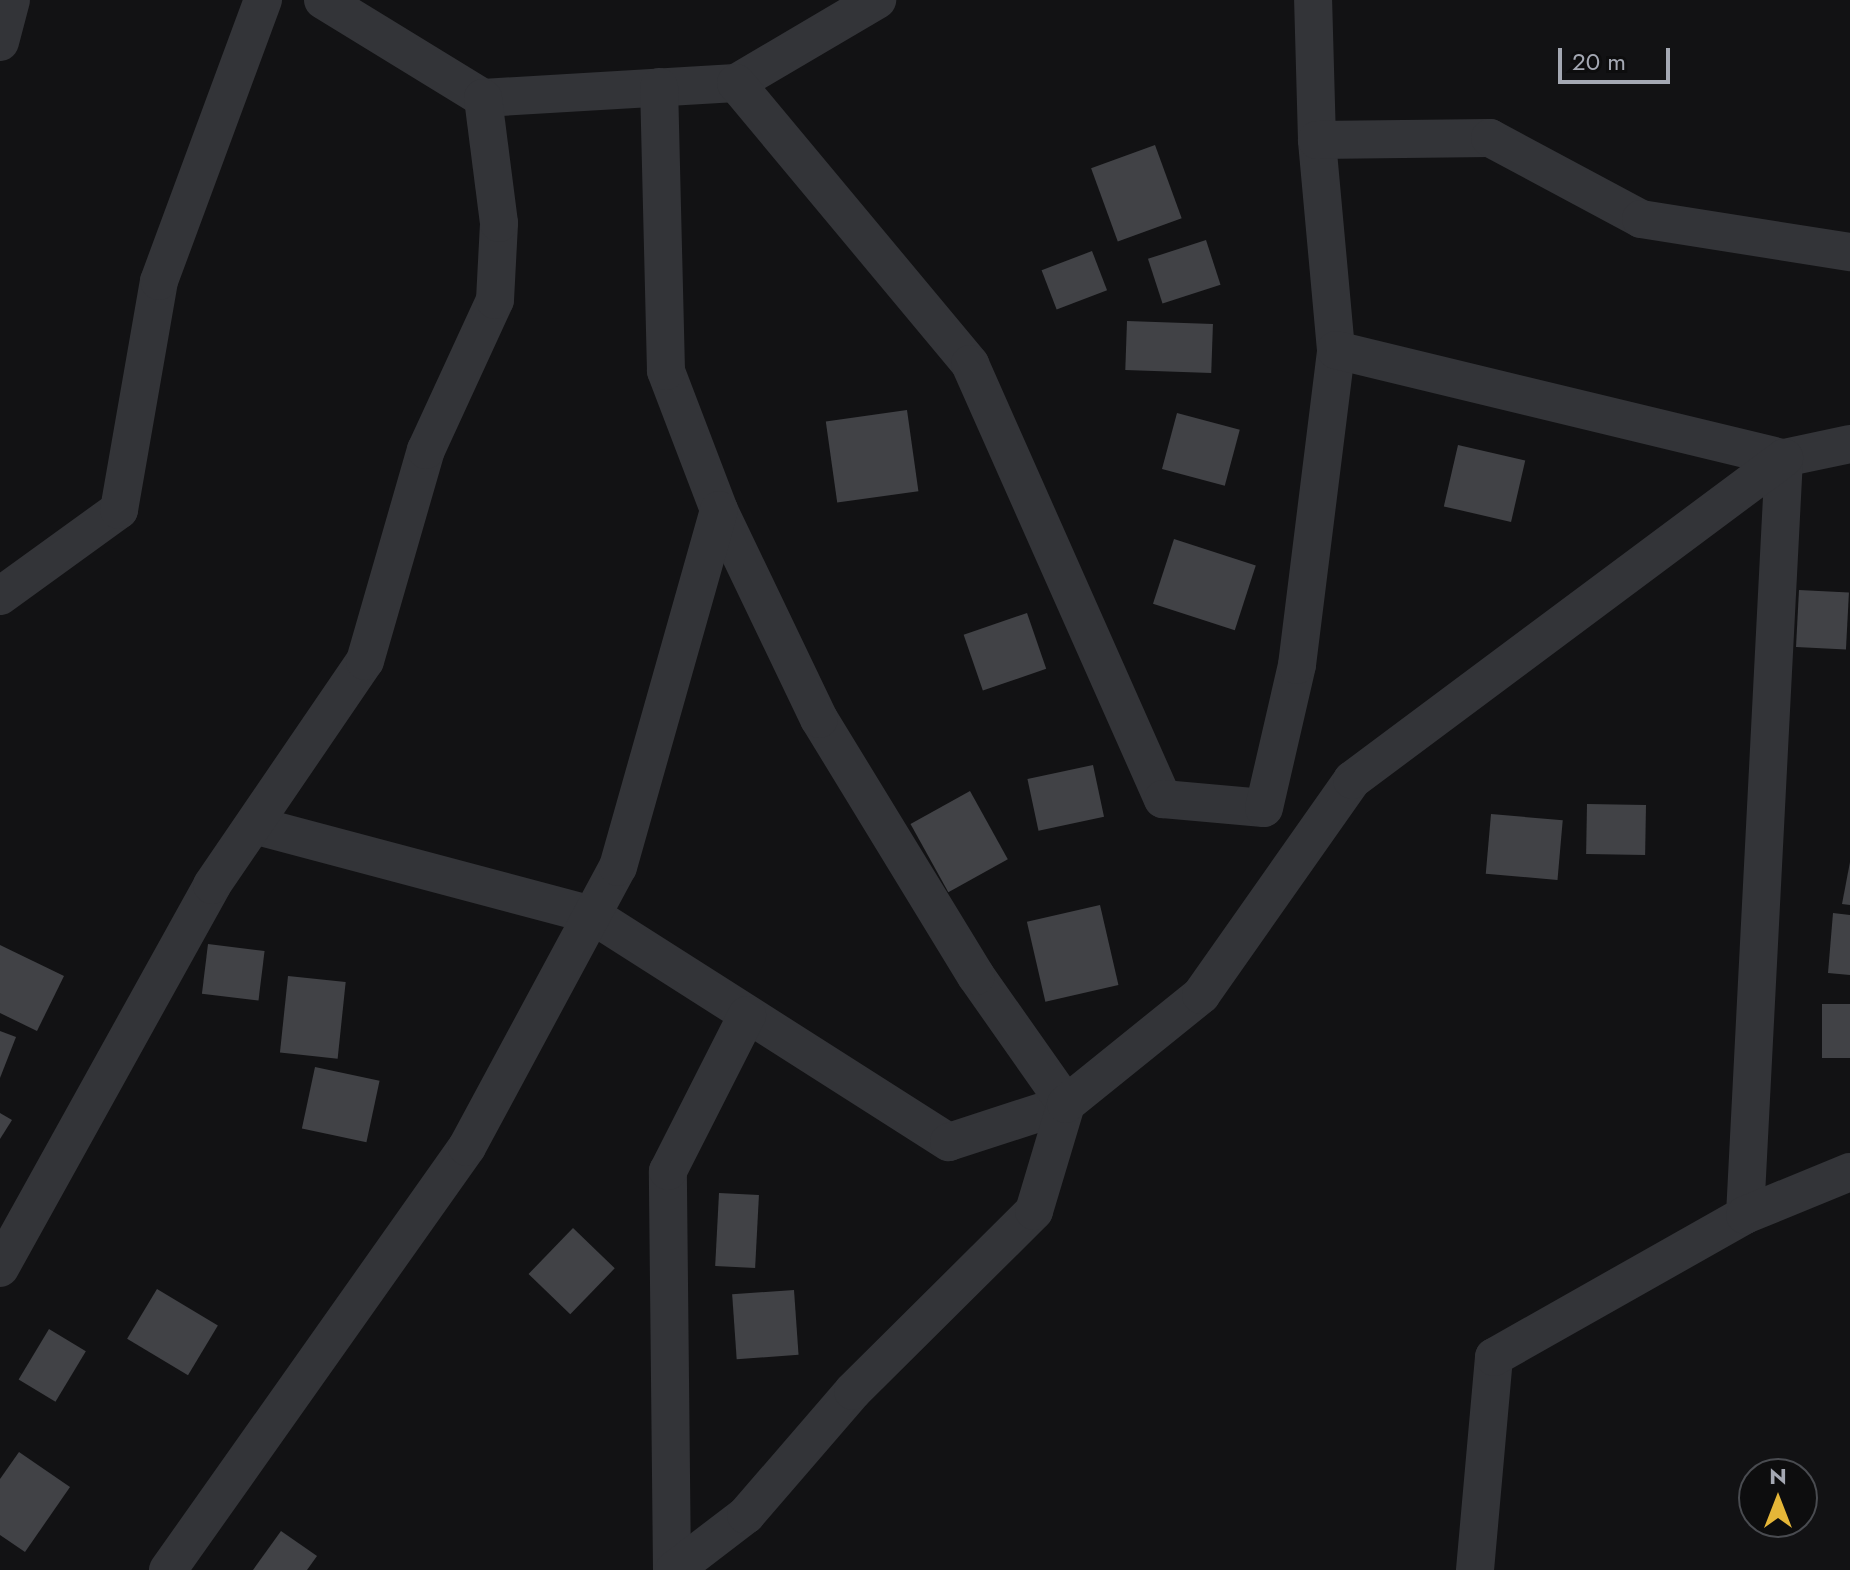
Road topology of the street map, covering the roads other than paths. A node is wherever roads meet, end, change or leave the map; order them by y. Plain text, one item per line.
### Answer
1 (11, 0) edge
2 (263, 0) edge
3 (323, 0) edge
4 (877, 0) edge
5 (1313, 0) edge
6 (0, 42) edge
7 (736, 83) junction
8 (659, 87) junction
9 (483, 98) junction
10 (1317, 140) junction
11 (1850, 252) edge
12 (1336, 350) junction
13 (1850, 444) edge
14 (1784, 458) junction
15 (719, 510) junction
16 (0, 596) edge
17 (254, 825) junction
18 (592, 915) junction
19 (747, 1015) junction
20 (1066, 1104) junction
21 (1850, 1172) edge
22 (1745, 1215) junction
23 (0, 1268) edge
24 (168, 1570) edge
25 (673, 1570) edge
26 (1475, 1570) edge

1 - 6 street
2 - 16 street
3 - 9 street
4 - 7 street
5 - 10 street
7 - 8 street
7 - 12 street
8 - 9 street
8 - 15 street
9 - 17 street
10 - 11 street
10 - 12 street
12 - 14 street
13 - 14 street
14 - 20 street
14 - 22 street
15 - 18 street
15 - 20 street
17 - 18 street
17 - 23 street
18 - 19 street
18 - 24 street
19 - 20 street
19 - 25 street
20 - 25 street
21 - 22 street
22 - 26 street

